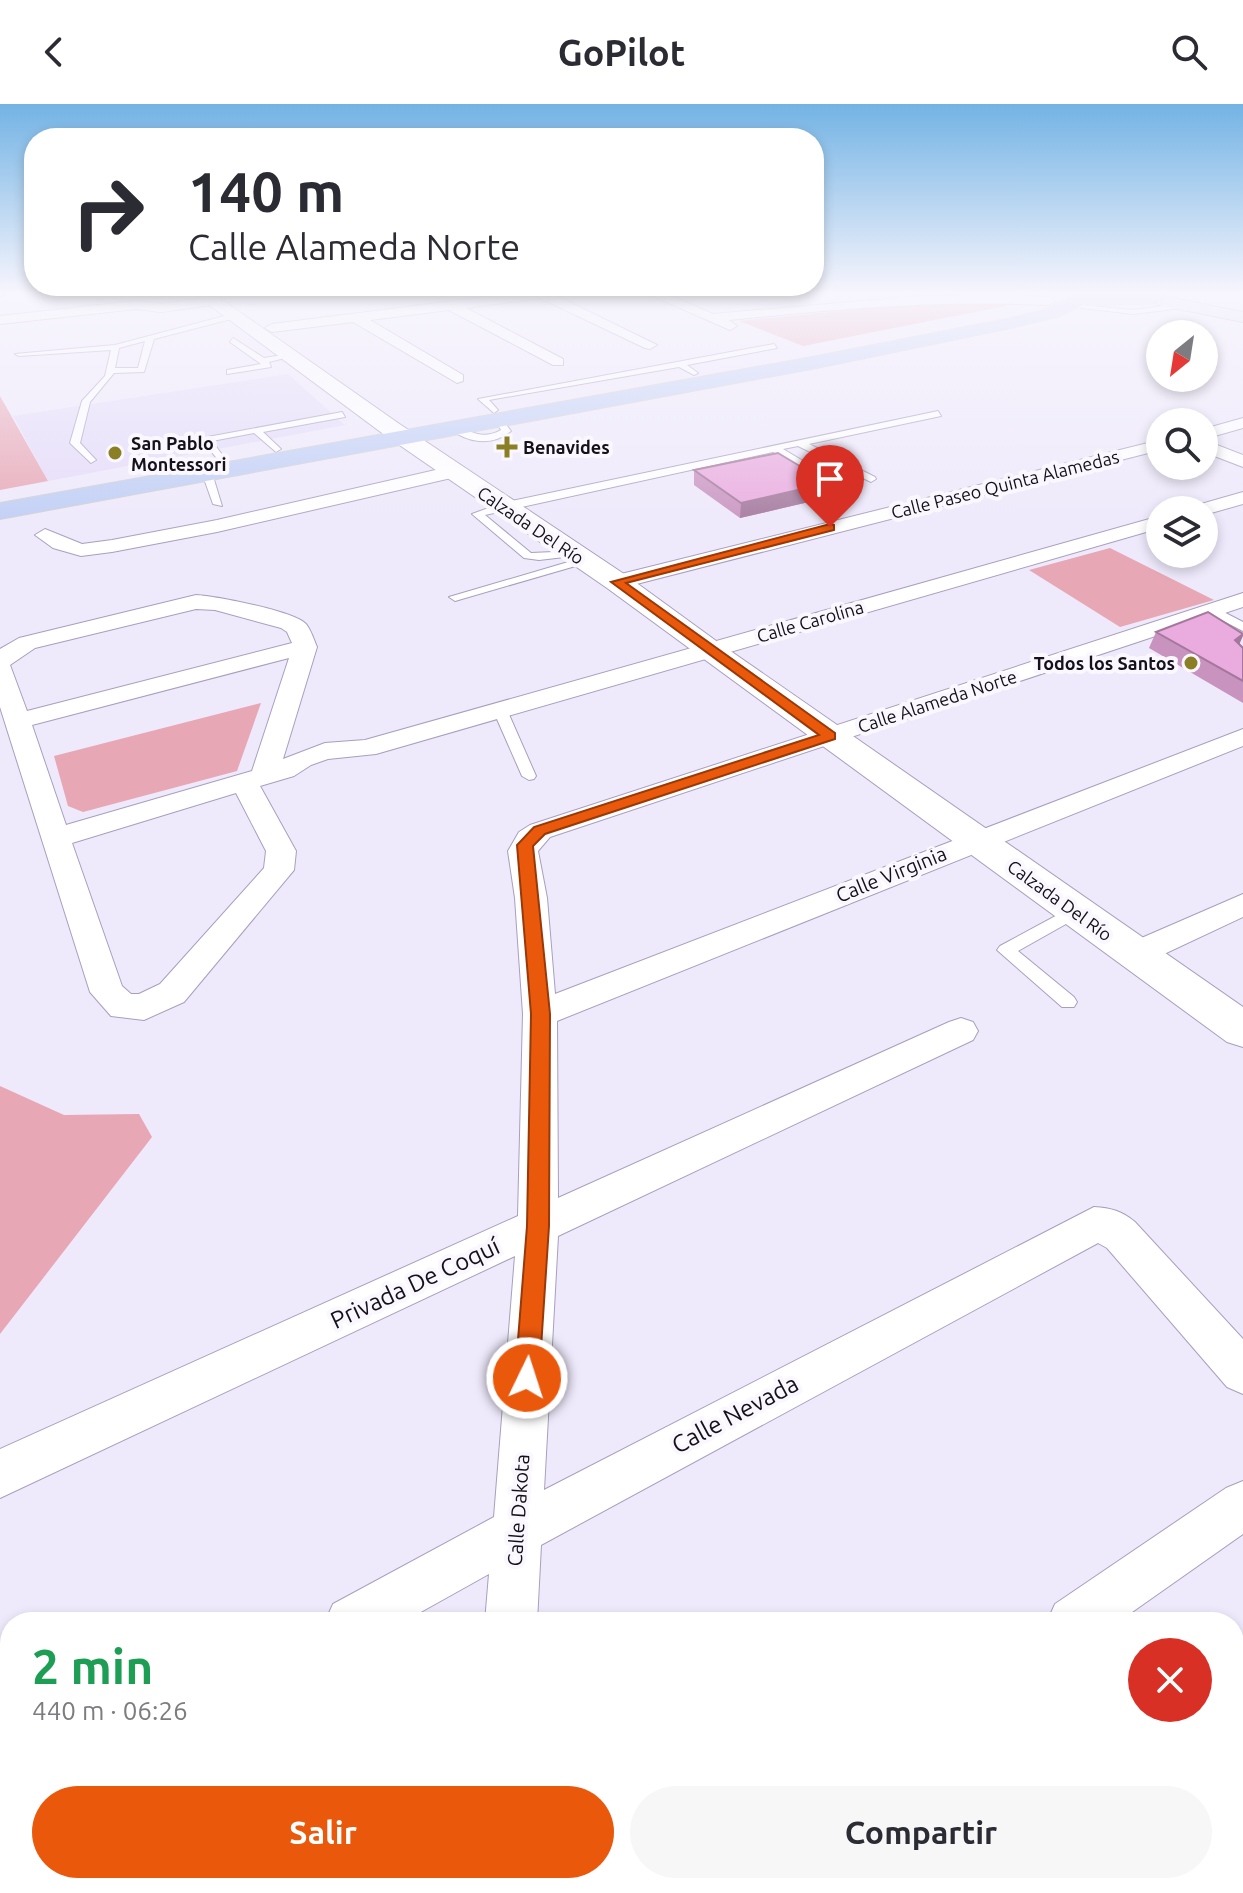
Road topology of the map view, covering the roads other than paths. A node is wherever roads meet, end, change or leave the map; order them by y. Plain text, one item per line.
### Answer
1 (107, 375) edge
2 (316, 375) edge
3 (453, 375) edge
4 (651, 375) edge
5 (724, 375) edge
6 (457, 378) dead end
7 (938, 414) dead end
8 (342, 415) dead end
9 (497, 415) junction
10 (1243, 423) edge
11 (256, 430) junction
12 (1218, 430) edge
13 (396, 433) junction
14 (206, 439) junction
15 (799, 443) junction
16 (159, 447) dead end
17 (774, 448) junction
18 (1146, 448) edge
19 (276, 449) junction
20 (1218, 451) edge
21 (91, 460) dead end
22 (1243, 462) edge
23 (214, 466) junction
24 (453, 472) junction
25 (871, 479) dead end
26 (831, 482) edge
27 (1243, 498) edge
28 (0, 501) edge
29 (218, 504) dead end
30 (1218, 505) edge
31 (502, 506) junction
32 (0, 511) edge
33 (1146, 526) edge
34 (45, 535) dead end
35 (578, 556) junction
36 (617, 582) junction
37 (455, 597) dead end
38 (1243, 600) edge
39 (1212, 610) junction
40 (1243, 627) edge
41 (305, 647) junction
42 (708, 650) junction
43 (0, 662) edge
44 (0, 669) edge
45 (500, 710) junction
46 (17, 721) junction
47 (830, 736) junction
48 (1243, 737) edge
49 (264, 776) junction
50 (529, 776) dead end
51 (540, 831) joint
52 (56, 838) junction
53 (977, 840) junction
54 (1243, 904) edge
55 (1076, 911) junction
56 (1135, 954) junction
57 (1068, 1002) dead end
58 (540, 1014) junction
59 (1243, 1030) edge
60 (961, 1031) dead end
61 (538, 1226) junction
62 (1243, 1372) edge
63 (0, 1474) edge
64 (1243, 1505) edge
65 (517, 1531) junction
66 (369, 1612) edge
67 (512, 1612) edge
68 (1088, 1612) edge

1 - 21 lane
2 - 13 street, Calzada Del Río
3 - 6 street
4 - 9 main road
5 - 9 main road
7 - 15 lane
8 - 11 lane
9 - 13 main road
9 - 13 main road
10 - 12 street
11 - 14 lane
11 - 19 lane
13 - 19 main road
13 - 23 main road
13 - 24 street, Calzada Del Río
14 - 16 lane
14 - 23 lane
15 - 17 lane
15 - 25 lane
17 - 26 lane
17 - 31 lane
18 - 36 street, Calle Paseo Quinta Alamedas
19 - 23 main road
20 - 22 street
23 - 28 main road
23 - 29 lane
23 - 32 main road
24 - 31 street, Calzada Del Río
24 - 34 street
27 - 30 street
31 - 35 street, Calzada Del Río
33 - 42 street, Calle Carolina
35 - 36 street, Calzada Del Río
35 - 37 lane
36 - 42 street, Calzada Del Río
38 - 39 street, Calle Alameda Norte
39 - 40 lane
39 - 47 street, Calle Alameda Norte
41 - 43 street
41 - 46 street
41 - 49 street
42 - 45 street, Calle Carolina
42 - 47 street, Calzada Del Río
44 - 46 street
45 - 49 street, Calle Carolina
45 - 50 lane
46 - 52 street
47 - 51 street, Calle Alameda Norte
47 - 53 street, Calzada Del Río
48 - 53 street, Calle Virginia
49 - 52 street, Calle Carolina
49 - 52 street
51 - 58 street, Calle Dakota
53 - 55 street, Calzada Del Río
53 - 58 street, Calle Virginia
54 - 56 street
55 - 56 street, Calzada Del Río
55 - 57 lane
56 - 59 street, Calzada Del Río
58 - 61 street, Calle Dakota
60 - 61 street, Privada De Coquí
61 - 63 street, Privada De Coquí
61 - 65 street, Calle Dakota
62 - 65 street, Calle Nevada
64 - 68 street
65 - 66 street, Calle Nevada
65 - 67 street, Calle Dakota

